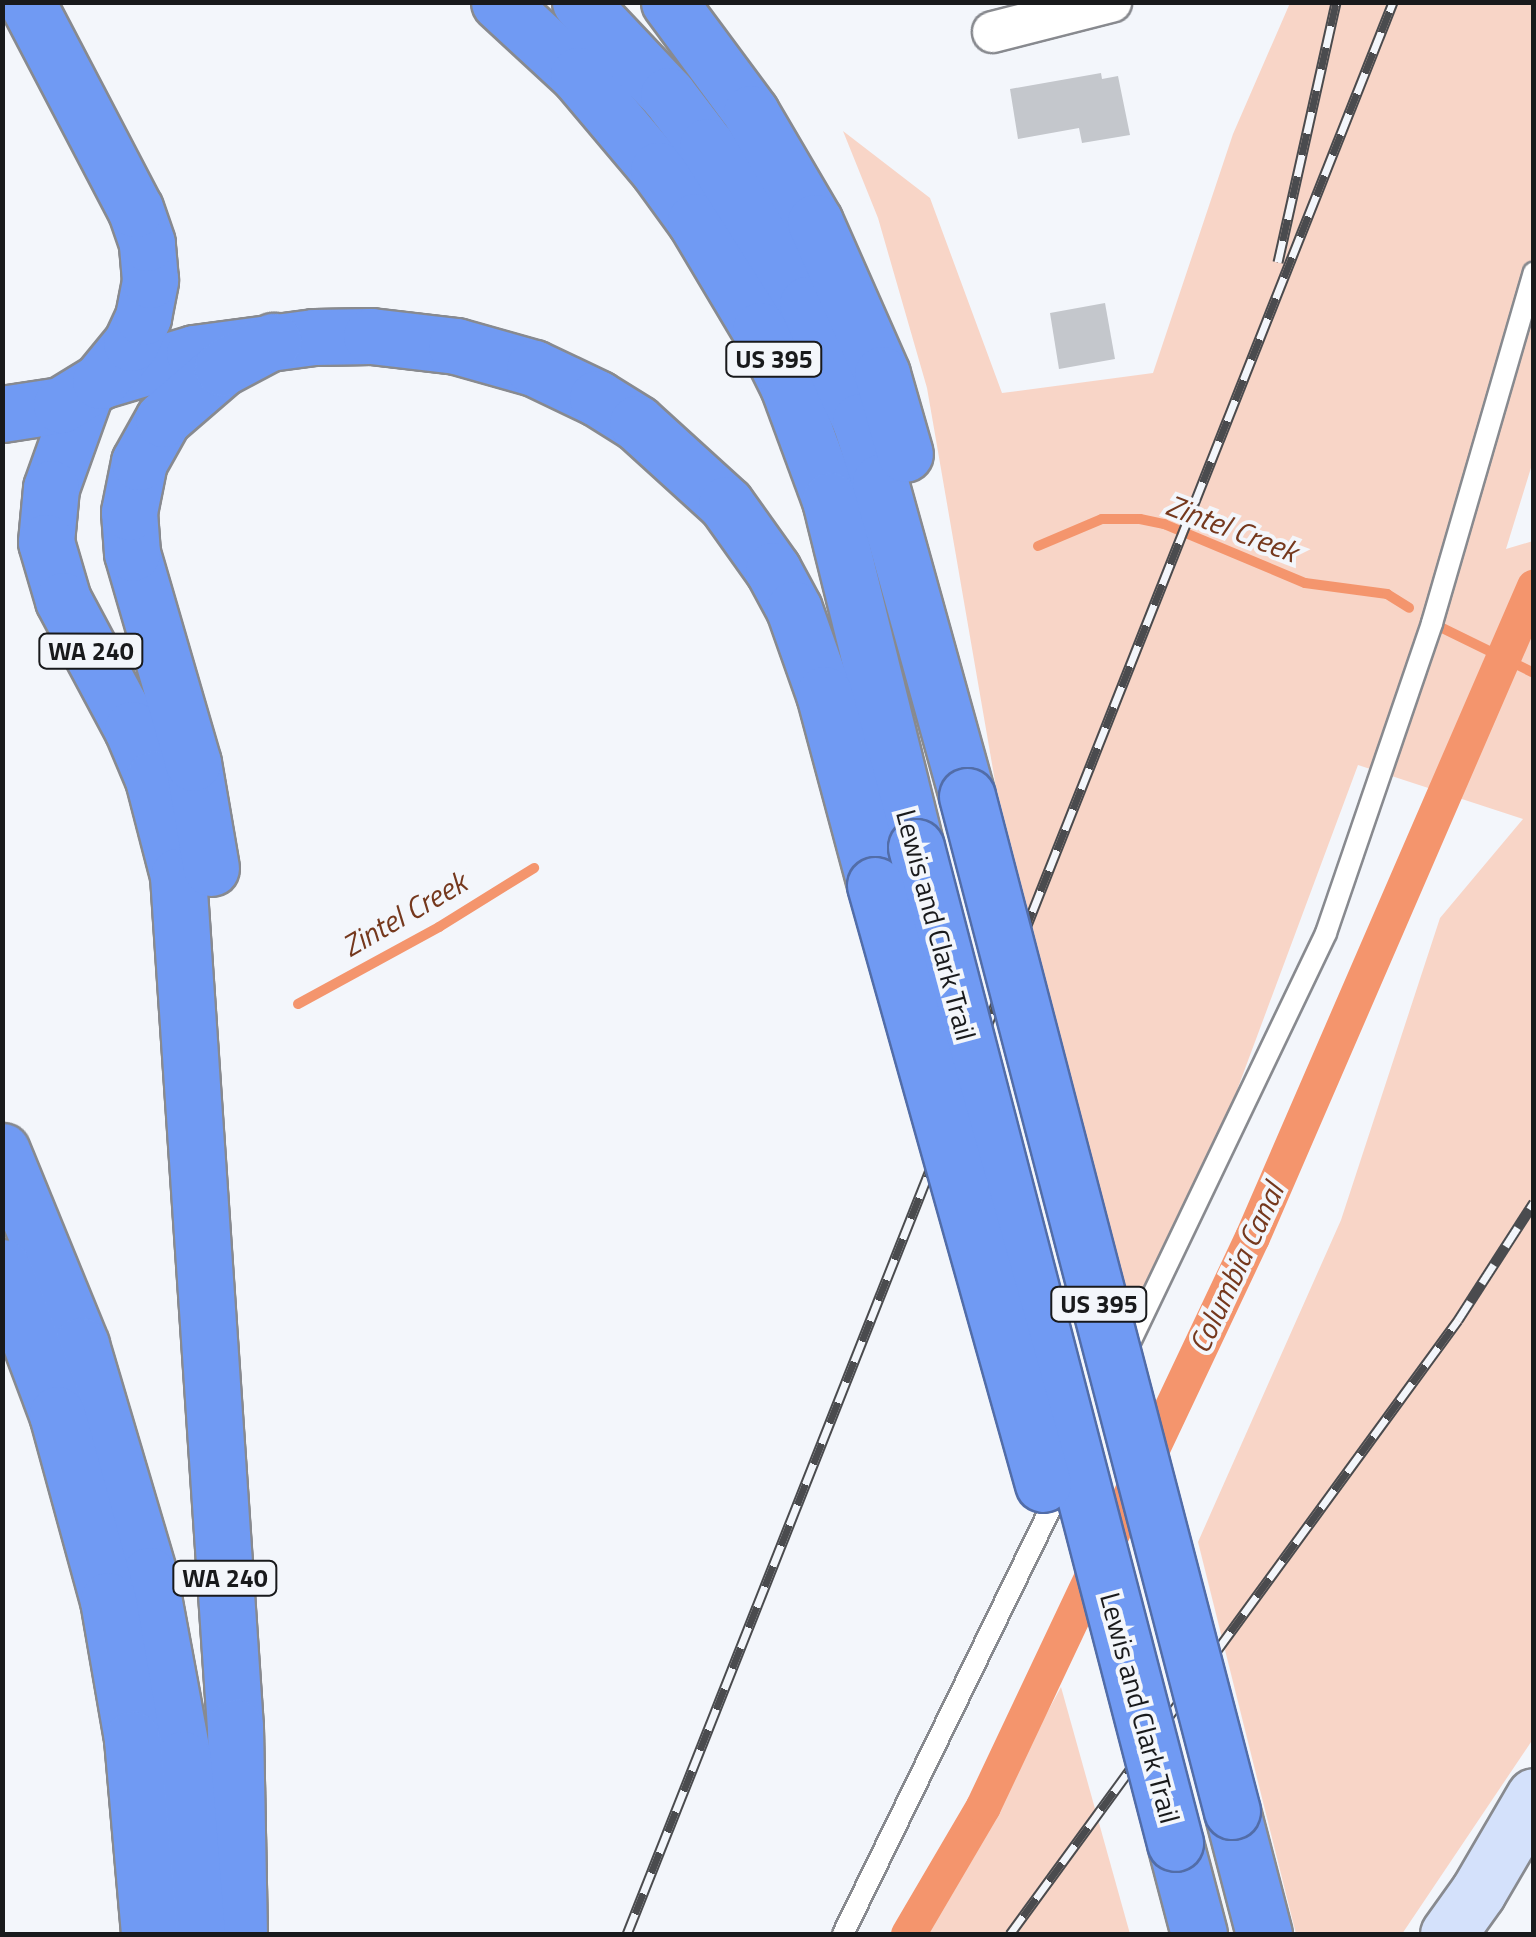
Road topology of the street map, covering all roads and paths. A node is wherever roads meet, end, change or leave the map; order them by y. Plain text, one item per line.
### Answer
1 (27, 2) edge
2 (499, 2) edge
3 (580, 2) edge
4 (669, 2) edge
5 (1111, 2) edge
6 (1058, 11) edge
7 (993, 32) dead end
8 (1534, 273) edge
9 (272, 341) junction
10 (93, 386) junction
11 (2, 414) edge
12 (967, 796) junction
13 (2, 1151) edge
14 (2, 1267) edge
15 (212, 1371) junction
16 (1104, 1397) dead end
17 (1087, 1432) dead end
18 (1534, 1796) edge
19 (1175, 1843) junction
20 (148, 1934) edge
21 (197, 1934) edge
22 (238, 1934) edge
23 (843, 1934) edge
24 (1199, 1934) edge
25 (1264, 1934) edge
26 (1448, 1934) edge

1 - 10 highway, WA 240
2 - 19 highway, Lewis and Clark Trail / US 395, bridge
3 - 12 highway, US 395
4 - 12 highway
5 - 6 street
6 - 7 street
8 - 16 lane
9 - 10 highway
9 - 15 highway
9 - 19 highway, bridge
10 - 11 highway, WA 240
10 - 15 highway, WA 240
12 - 25 highway, US 395, bridge
13 - 21 highway
14 - 20 highway
15 - 22 highway, WA 240
17 - 23 lane
18 - 26 street
19 - 24 highway, Lewis and Clark Trail / US 395

